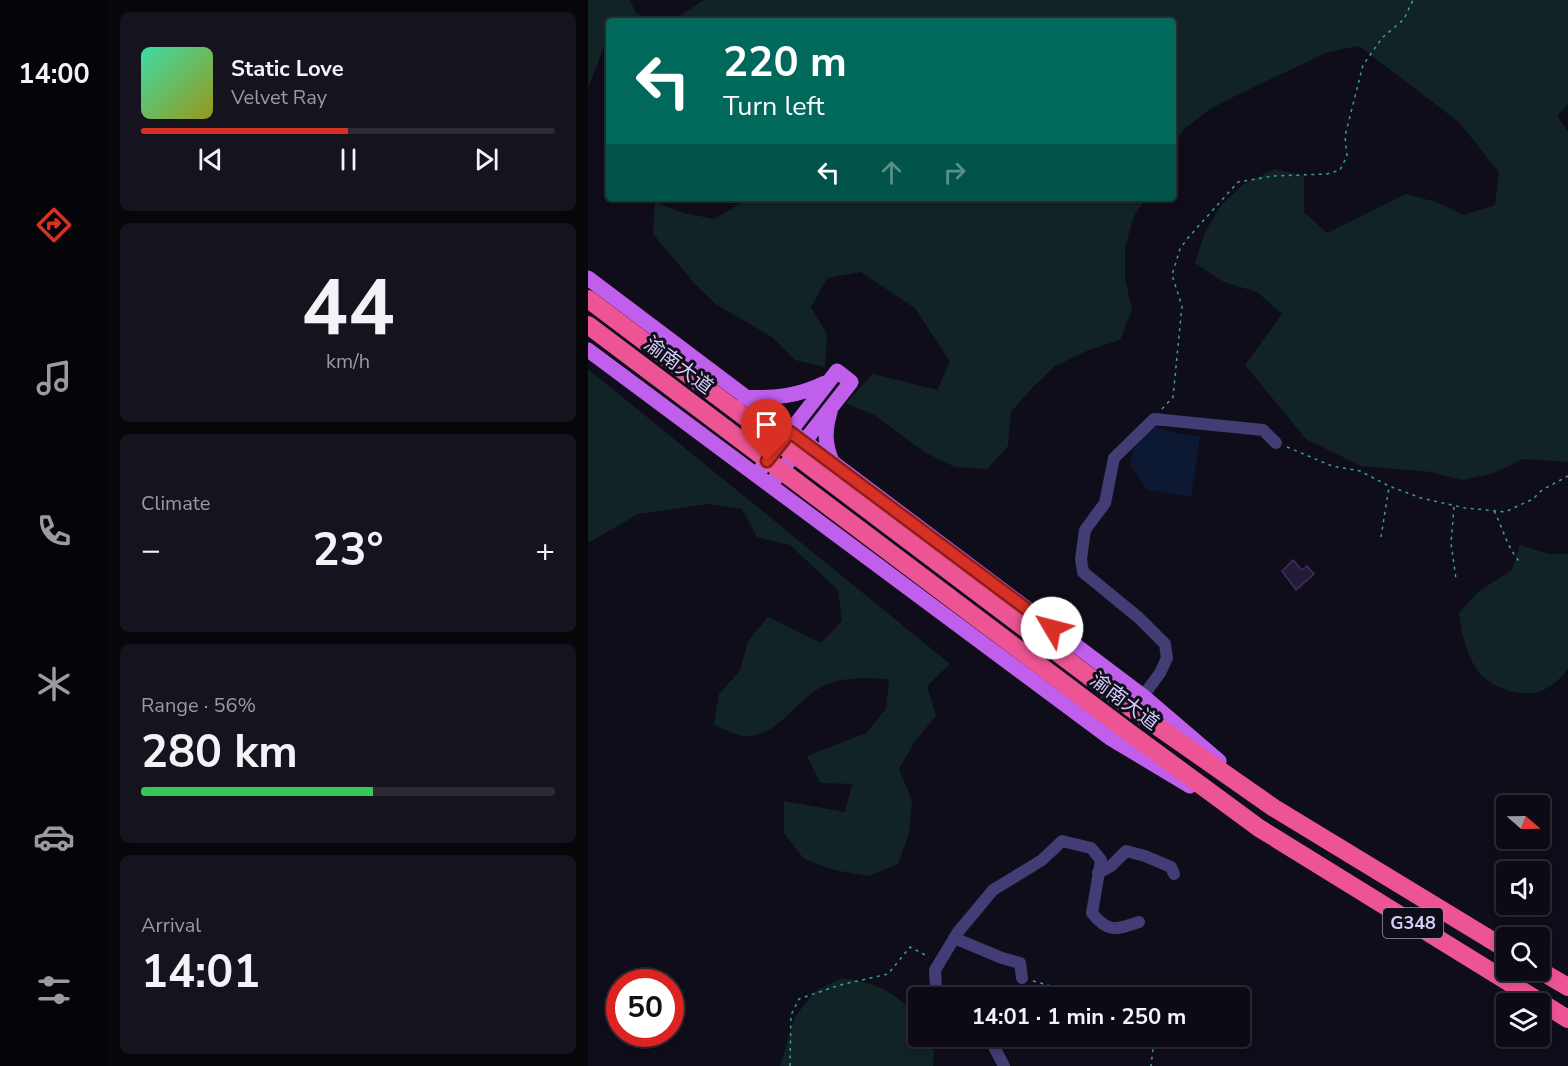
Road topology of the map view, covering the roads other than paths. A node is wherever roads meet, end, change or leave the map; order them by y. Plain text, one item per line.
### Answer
1 (588, 278) edge
2 (588, 299) edge
3 (588, 325) edge
4 (588, 350) edge
5 (828, 382) junction
6 (744, 397) junction
7 (832, 405) junction
8 (790, 432) junction
9 (803, 442) junction
10 (1276, 443) road end
11 (833, 464) junction
12 (755, 476) junction
13 (769, 486) junction
14 (1137, 702) junction
15 (1258, 828) junction
16 (1098, 873) junction
17 (1174, 874) dead end
18 (1139, 922) dead end
19 (954, 938) junction
20 (1496, 944) edge
21 (1550, 976) edge
22 (1022, 978) road end
23 (936, 987) edge
24 (1568, 987) edge
25 (1568, 1019) edge
26 (994, 1047) edge
27 (1004, 1066) edge

1 - 6 main road
2 - 14 highway, 渝南大道 / G348, bridge
3 - 15 highway, 渝南大道 / G348, bridge
4 - 12 main road
5 - 6 main road
5 - 7 main road
5 - 8 main road
6 - 8 main road
7 - 9 main road
7 - 11 main road
8 - 9 main road
8 - 12 main road
9 - 11 main road
9 - 13 main road
10 - 14 street
11 - 14 main road
12 - 13 main road
13 - 15 main road
14 - 20 highway, 渝南大道 / G348
15 - 25 highway, 渝南大道 / G348
16 - 17 street
16 - 18 street
16 - 19 street
19 - 22 street
19 - 23 street
21 - 24 highway
26 - 27 street

